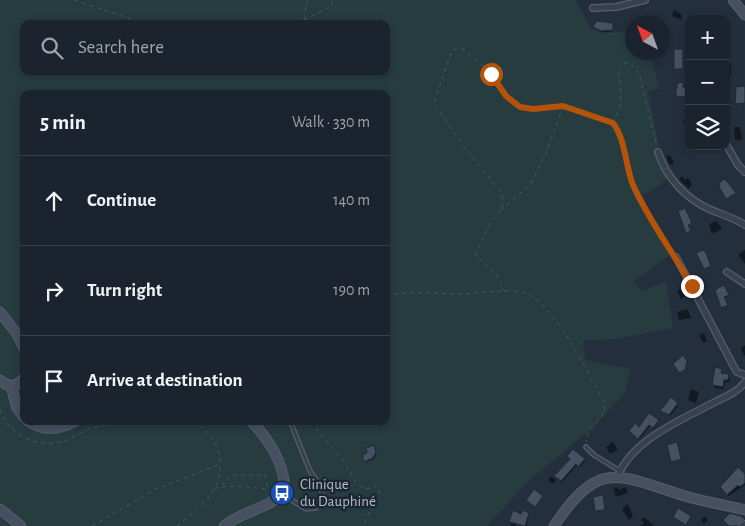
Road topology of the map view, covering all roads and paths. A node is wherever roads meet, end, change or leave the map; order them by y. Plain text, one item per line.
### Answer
1 (74, 0) edge
2 (307, 0) edge
3 (333, 0) edge
4 (645, 0) edge
5 (733, 0) edge
6 (593, 8) dead end
7 (745, 15) edge
8 (304, 19) joint
9 (134, 20) edge
10 (563, 106) junction
11 (613, 123) junction
12 (729, 150) edge
13 (658, 152) joint
14 (745, 172) edge
15 (501, 210) junction
16 (745, 225) edge
17 (676, 257) joint
18 (727, 272) dead end
19 (745, 284) edge
20 (505, 292) junction
21 (390, 295) edge
22 (0, 312) edge
23 (20, 340) edge
24 (745, 375) edge
25 (0, 380) edge
26 (745, 382) edge
27 (20, 383) edge
28 (11, 386) junction
29 (0, 409) edge
30 (20, 412) edge
31 (1, 419) edge
32 (34, 425) edge
33 (65, 425) edge
34 (110, 425) edge
35 (199, 425) edge
36 (254, 425) edge
37 (292, 425) edge
38 (316, 428) dead end
39 (586, 447) joint
40 (221, 464) junction
41 (619, 473) junction
42 (220, 487) junction
43 (268, 489) junction
44 (214, 490) junction
45 (282, 493) junction
46 (0, 509) edge
47 (745, 510) edge
48 (21, 526) edge
49 (92, 526) edge
50 (177, 526) edge
51 (224, 526) edge
52 (364, 526) edge
53 (554, 526) edge

1 - 9 path
2 - 8 path
3 - 8 path
4 - 6 street
5 - 7 main road
10 - 11 path
10 - 15 path
10 - 15 path
11 - 13 path
11 - 17 path
12 - 14 street
13 - 16 street
15 - 20 path
17 - 24 street
18 - 19 street
20 - 21 path
20 - 39 path
22 - 23 main road
25 - 28 main road
26 - 41 street
27 - 28 main road
28 - 30 main road
29 - 31 path
31 - 34 path
32 - 33 main road
35 - 40 path
36 - 45 main road
37 - 45 lane
38 - 52 path
39 - 41 lane
40 - 44 path
40 - 49 path
41 - 47 main road
41 - 53 main road
42 - 43 path
42 - 43 path
42 - 44 path
43 - 45 path
44 - 50 path
45 - 51 main road
46 - 48 main road

